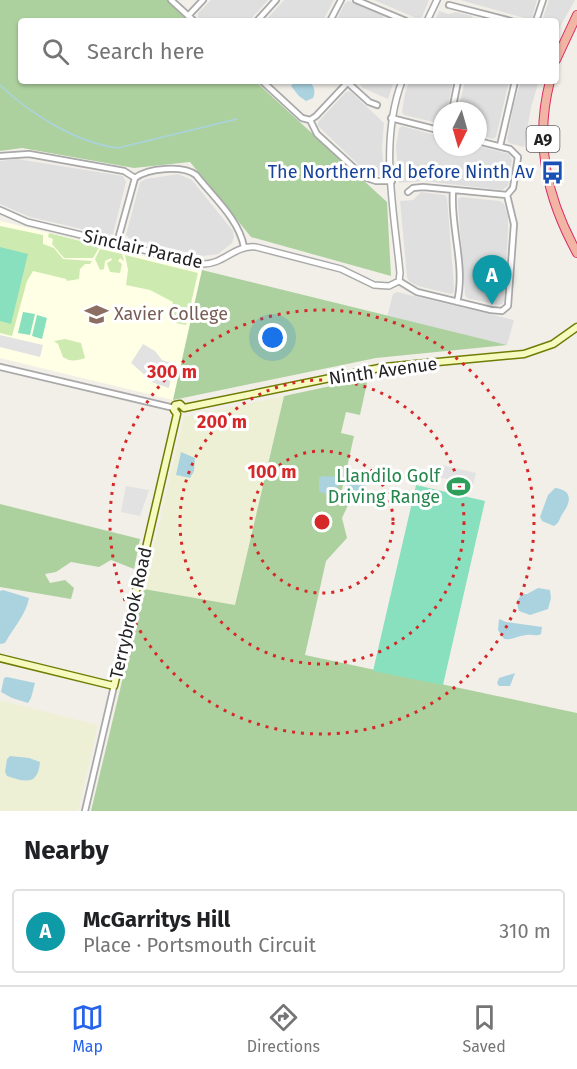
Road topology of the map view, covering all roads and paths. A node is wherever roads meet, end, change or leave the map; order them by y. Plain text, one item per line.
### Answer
1 (171, 0) edge
2 (203, 0) edge
3 (276, 0) edge
4 (340, 0) edge
5 (356, 0) edge
6 (437, 0) edge
7 (543, 0) edge
8 (449, 5) dead end
9 (482, 14) junction
10 (392, 15) junction
11 (577, 15) edge
12 (188, 16) junction
13 (190, 18) edge
14 (260, 18) edge
15 (331, 18) edge
16 (391, 18) edge
17 (399, 18) edge
18 (428, 18) edge
19 (480, 18) edge
20 (499, 18) edge
21 (537, 18) edge
22 (559, 54) edge
23 (265, 84) edge
24 (273, 84) edge
25 (346, 84) edge
26 (350, 84) edge
27 (401, 84) edge
28 (457, 84) edge
29 (514, 84) edge
30 (550, 84) edge
31 (270, 88) junction
32 (454, 102) edge
33 (376, 105) dead end
34 (392, 118) junction
35 (310, 120) junction
36 (433, 129) edge
37 (487, 143) edge
38 (500, 146) junction
39 (0, 156) edge
40 (135, 178) junction
41 (392, 181) junction
42 (453, 191) junction
43 (408, 192) dead end
44 (507, 195) junction
45 (0, 210) edge
46 (117, 243) junction
47 (244, 247) junction
48 (577, 254) edge
49 (399, 281) junction
50 (457, 302) junction
51 (577, 327) edge
52 (0, 367) edge
53 (176, 411) junction
54 (0, 658) edge
55 (114, 686) junction
56 (85, 811) edge

1 - 12 street
2 - 12 street
3 - 14 street
4 - 15 street
5 - 10 street
6 - 18 street
7 - 21 street
8 - 9 street
9 - 19 street
9 - 20 street
10 - 16 street
10 - 17 street
11 - 22 highway
12 - 13 street
23 - 31 street
24 - 31 street
25 - 35 street
26 - 33 street
27 - 34 street
28 - 32 street
29 - 38 street
30 - 48 highway, A9
31 - 35 street
34 - 36 street
34 - 41 street
35 - 41 street
37 - 38 street
38 - 44 street
39 - 40 street
40 - 46 street
40 - 47 street
41 - 49 street
42 - 43 street
42 - 44 street
42 - 50 street
44 - 50 street
45 - 46 street, Sinclair Parade
46 - 47 street, Sinclair Parade
47 - 49 street
49 - 50 street
51 - 53 main road, Ninth Avenue
52 - 53 street
53 - 55 main road, Terrybrook Road
54 - 55 main road
55 - 56 street, Terrybrook Road

